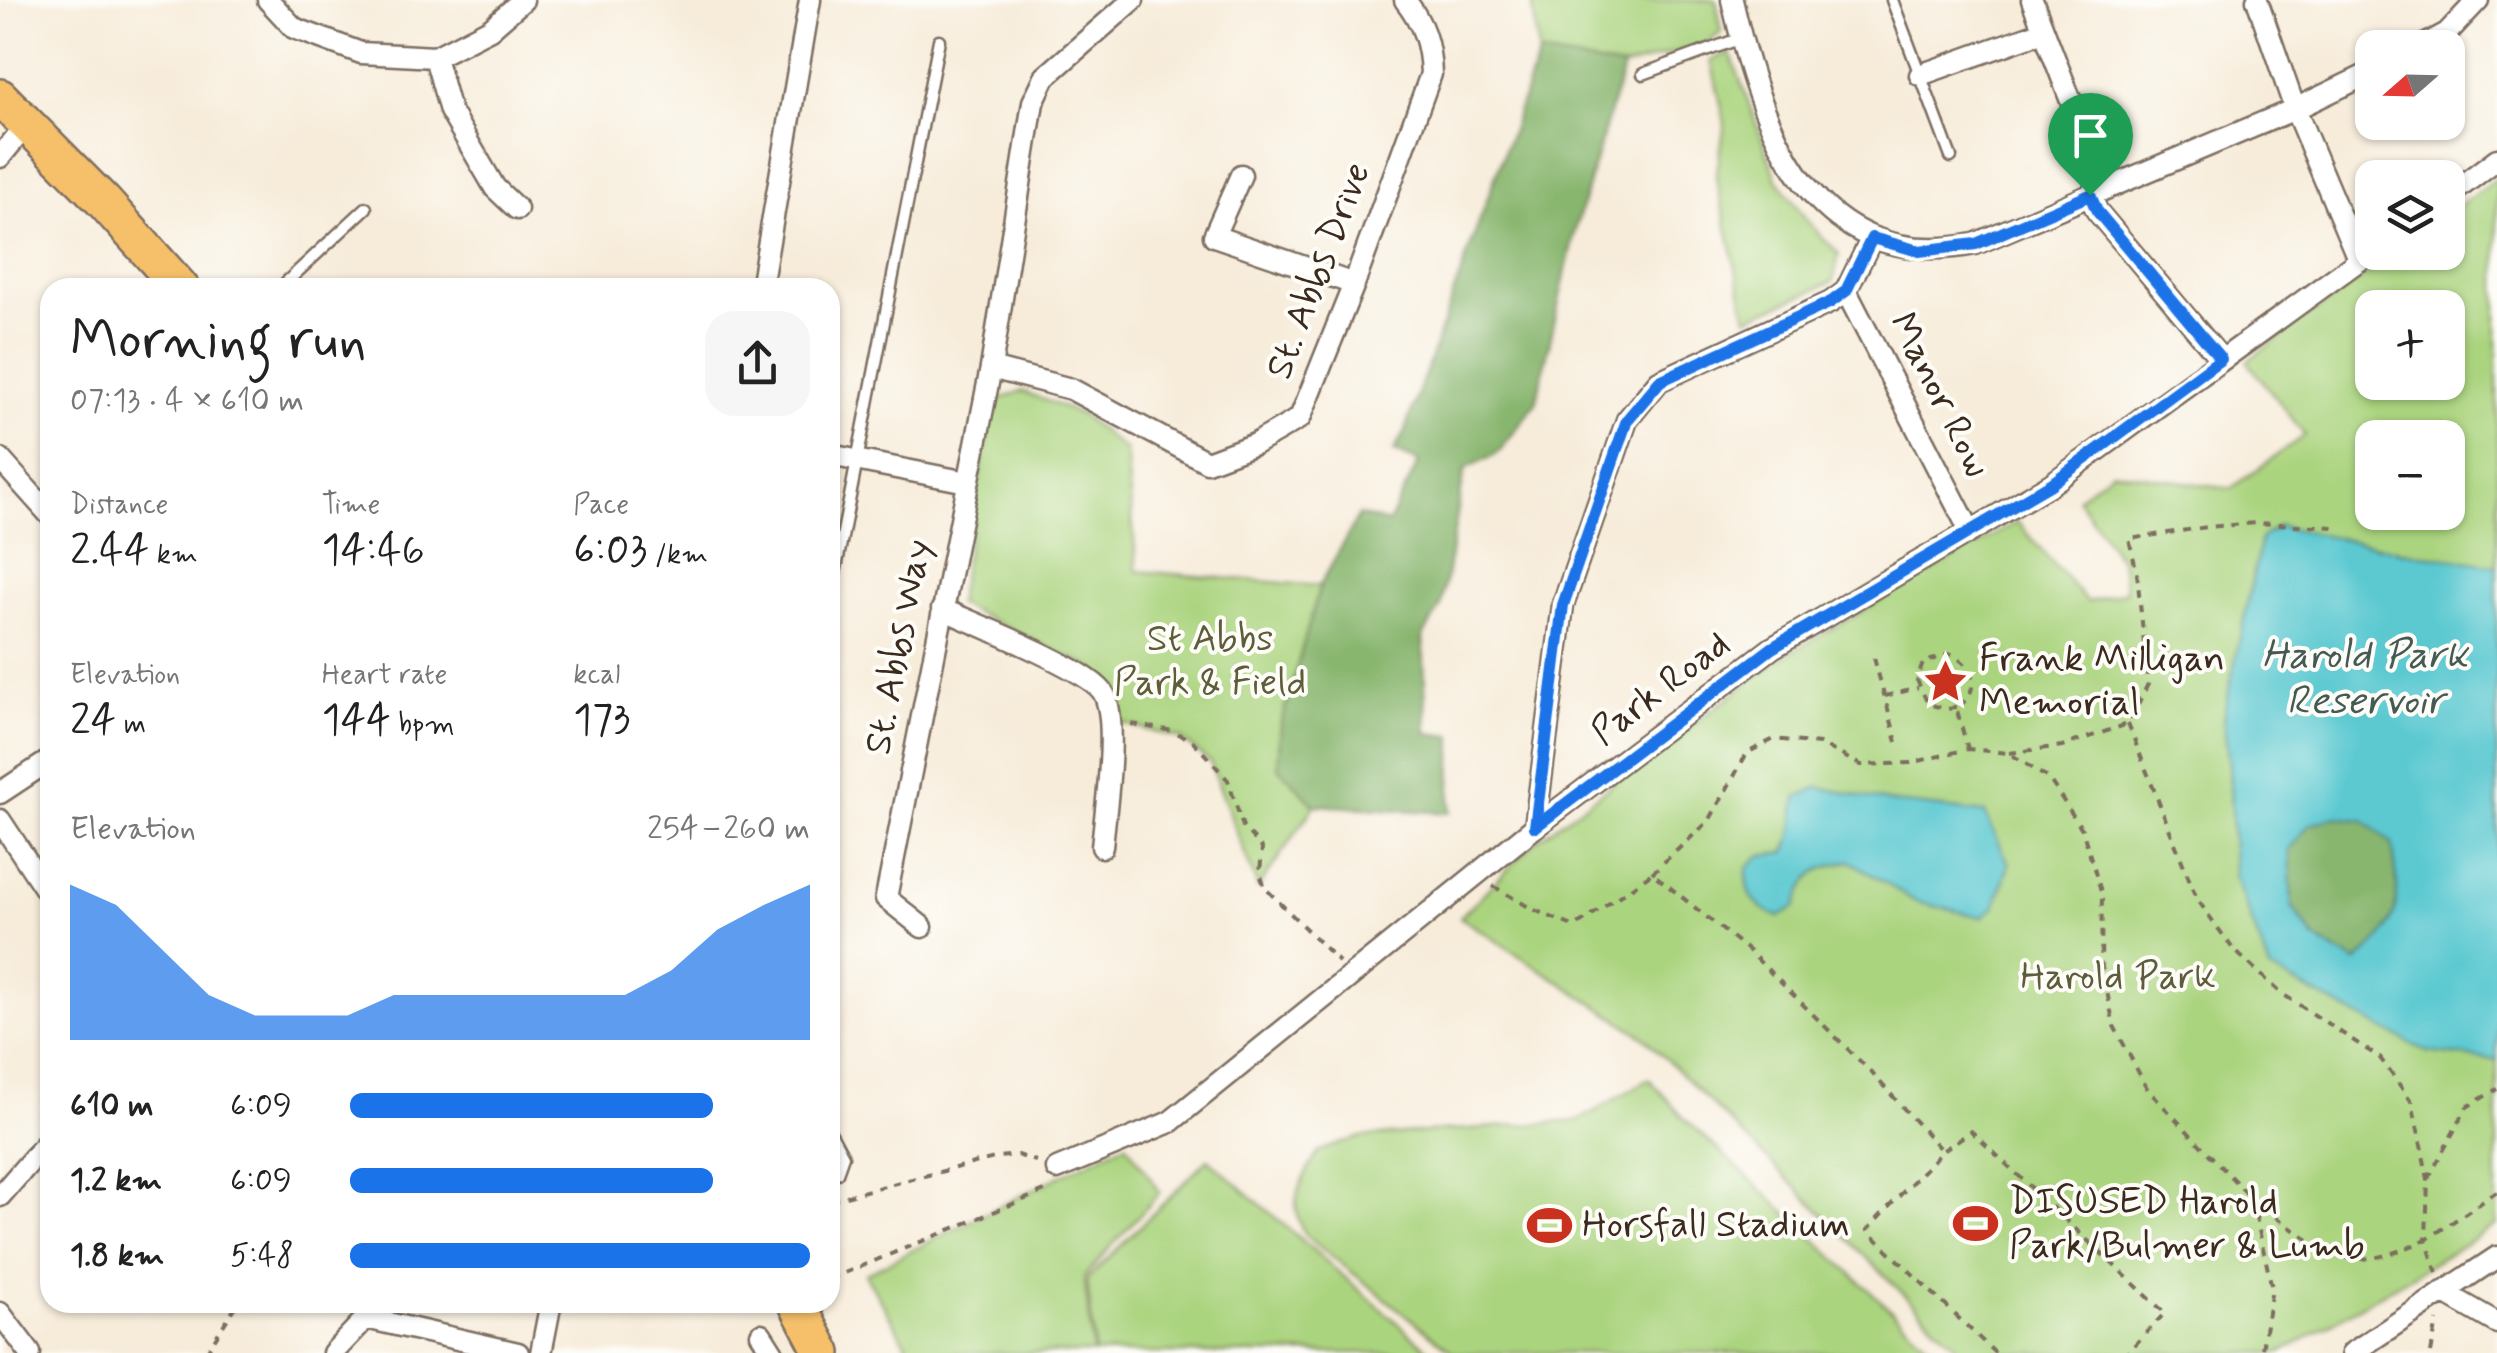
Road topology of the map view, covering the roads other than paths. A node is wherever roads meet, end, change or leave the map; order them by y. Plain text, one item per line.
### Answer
1 (268, 0) edge
2 (524, 0) edge
3 (810, 0) edge
4 (1133, 0) edge
5 (1405, 0) edge
6 (1732, 0) edge
7 (1892, 0) edge
8 (2032, 0) edge
9 (2257, 0) edge
10 (2478, 0) edge
11 (2449, 30) edge
12 (2044, 31) junction
13 (1741, 38) junction
14 (939, 40) dead end
15 (435, 57) junction
16 (1643, 74) dead end
17 (1920, 75) junction
18 (2355, 80) edge
19 (0, 97) edge
20 (2295, 109) junction
21 (28, 123) junction
22 (0, 156) edge
23 (1950, 158) dead end
24 (2497, 159) edge
25 (1241, 174) dead end
26 (2465, 183) edge
27 (2097, 192) junction
28 (366, 208) dead end
29 (517, 209) dead end
30 (2355, 233) edge
31 (1872, 238) junction
32 (2355, 264) edge
33 (171, 278) edge
34 (291, 278) edge
35 (763, 278) edge
36 (1354, 284) junction
37 (1846, 291) junction
38 (2221, 359) junction
39 (992, 368) junction
40 (840, 458) edge
41 (0, 459) edge
42 (858, 461) junction
43 (967, 482) junction
44 (40, 505) edge
45 (1970, 531) junction
46 (840, 550) edge
47 (942, 609) junction
48 (40, 767) edge
49 (0, 793) edge
50 (0, 820) edge
51 (1535, 827) junction
52 (1102, 847) dead end
53 (40, 881) edge
54 (922, 927) dead end
55 (40, 1150) edge
56 (1058, 1169) road end
57 (0, 1196) edge
58 (2497, 1257) edge
59 (2443, 1292) junction
60 (360, 1313) edge
61 (373, 1313) edge
62 (550, 1313) edge
63 (802, 1313) edge
64 (0, 1314) edge
65 (2497, 1323) edge
66 (761, 1334) dead end
67 (30, 1353) edge
68 (333, 1353) edge
69 (518, 1353) edge
70 (541, 1353) edge
71 (773, 1353) edge
72 (823, 1353) edge
73 (2352, 1353) edge

1 - 15 street
2 - 15 street
3 - 35 street
4 - 39 street
5 - 36 street, St. Abbs Drive
6 - 13 street
7 - 17 lane
8 - 12 street
9 - 20 street
10 - 11 street
12 - 17 street
12 - 27 street
13 - 16 lane
13 - 31 street
14 - 42 lane
15 - 29 street
17 - 23 lane
18 - 20 street
19 - 21 highway
20 - 27 street
20 - 30 street
21 - 22 street
21 - 33 highway
24 - 26 street
25 - 36 street
27 - 31 street
27 - 38 street
28 - 34 lane
31 - 37 street
32 - 38 street, Park Road
36 - 39 street, St. Abbs Drive
37 - 45 street, Manor Row
37 - 51 street
38 - 45 street, Park Road
39 - 43 street
40 - 42 street
41 - 44 street
42 - 43 street
42 - 46 lane
43 - 47 street, St. Abbs Way
45 - 51 street, Park Road
47 - 52 street
47 - 54 street, St. Abbs Way
48 - 49 street
50 - 53 street
51 - 56 street, Park Road
55 - 57 street
58 - 59 street
59 - 65 street
59 - 73 street
60 - 68 street
61 - 69 street
62 - 70 street
63 - 72 highway
64 - 67 street
66 - 71 street

